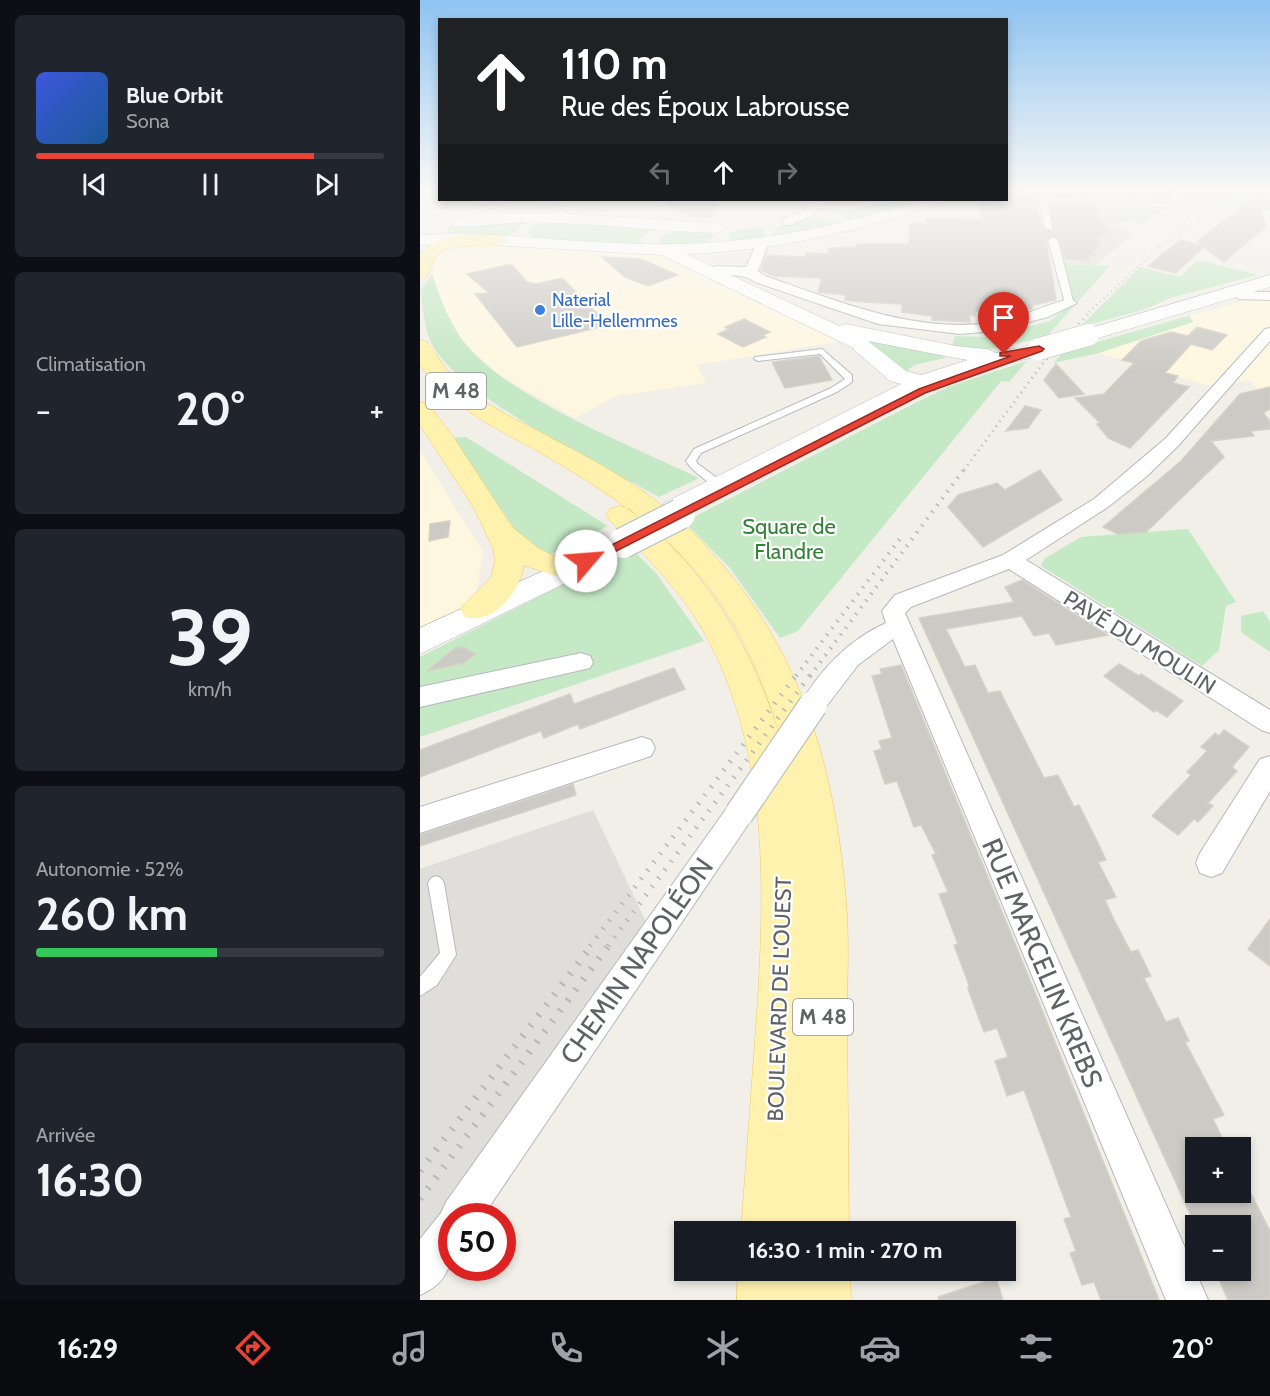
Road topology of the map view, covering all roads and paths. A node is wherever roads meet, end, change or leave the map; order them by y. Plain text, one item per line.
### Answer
1 (432, 252) edge
2 (664, 252) edge
3 (720, 252) edge
4 (759, 252) edge
5 (1056, 252) tunnel mouth
6 (750, 272) junction
7 (420, 273) edge
8 (722, 275) junction
9 (1270, 281) edge
10 (1270, 288) edge
11 (1243, 296) junction
12 (1270, 296) edge
13 (1070, 303) joint
14 (798, 314) junction
15 (1132, 323) junction
16 (1270, 332) edge
17 (420, 346) edge
18 (930, 347) junction
19 (1030, 351) junction
20 (874, 357) junction
21 (758, 359) dead end
22 (941, 379) junction
23 (420, 385) edge
24 (420, 409) edge
25 (855, 415) junction
26 (723, 487) junction
27 (503, 534) junction
28 (1011, 560) junction
29 (566, 567) junction
30 (477, 609) junction
31 (898, 627) junction
32 (420, 637) edge
33 (420, 642) edge
34 (580, 662) dead end
35 (420, 697) edge
36 (1270, 723) edge
37 (642, 748) dead end
38 (1270, 767) edge
39 (420, 820) edge
40 (1211, 863) dead end
41 (436, 883) dead end
42 (420, 988) edge
43 (469, 1203) edge
44 (770, 1221) edge
45 (821, 1221) edge
46 (438, 1249) edge
47 (420, 1274) edge
48 (767, 1281) edge
49 (821, 1281) edge
50 (766, 1300) edge
51 (822, 1300) edge
52 (1187, 1300) edge

1 - 7 main road
2 - 8 main road
3 - 8 main road
4 - 6 street
5 - 13 street
6 - 8 street
6 - 13 street
8 - 14 main road
9 - 15 main road
10 - 11 main road
11 - 12 street
11 - 15 main road
14 - 18 main road
14 - 20 main road
15 - 19 main road, bridge
16 - 28 street
17 - 45 main road, BOULEVARD DE L'OUEST / M 48
18 - 19 main road
18 - 22 main road
19 - 22 main road
20 - 22 main road
20 - 25 main road
21 - 26 lane
22 - 25 main road
22 - 26 main road
23 - 44 main road, BOULEVARD DE L'OUEST / M 48
24 - 27 main road
25 - 26 main road
26 - 29 main road, bridge
27 - 29 main road
27 - 30 main road
28 - 31 street
28 - 36 street, PAVÉ DU MOULIN
29 - 30 main road
29 - 33 main road
30 - 32 main road
31 - 43 street, CHEMIN NAPOLÉON, bridge
31 - 52 street, RUE MARCELIN KREBS
34 - 35 street
37 - 39 street
38 - 40 street
41 - 42 lane
46 - 47 street
48 - 50 main road
49 - 51 main road

